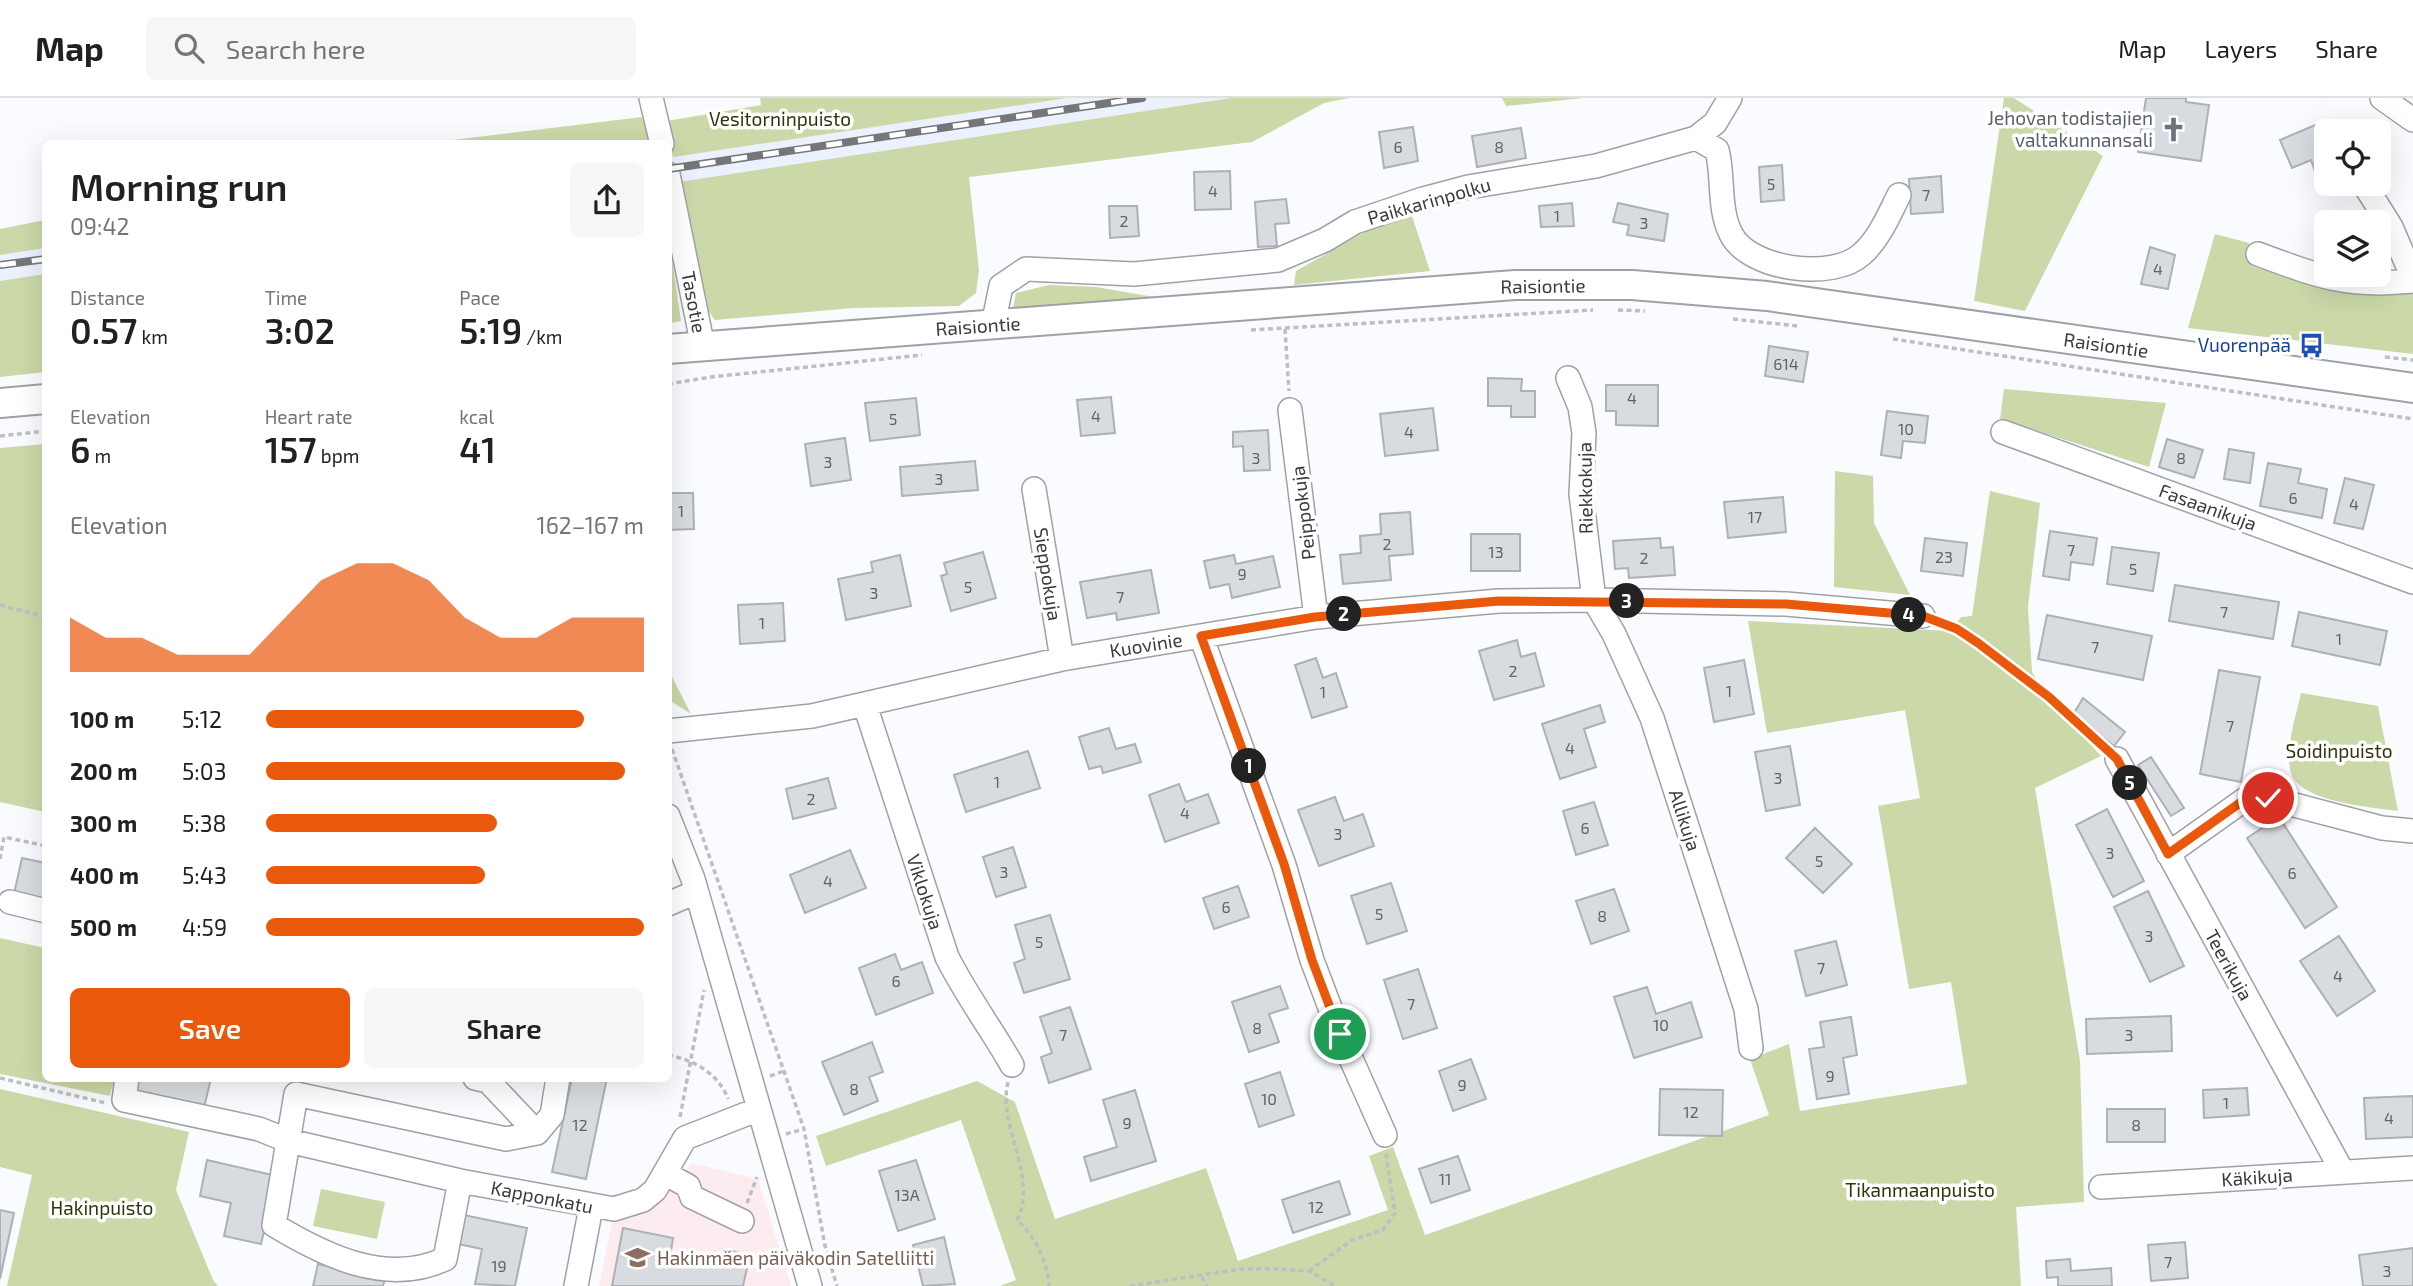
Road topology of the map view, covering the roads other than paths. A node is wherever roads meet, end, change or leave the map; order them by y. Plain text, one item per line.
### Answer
1 (651, 98) edge
2 (1730, 98) edge
3 (2382, 98) edge
4 (2413, 120) edge
5 (1696, 138) junction
6 (661, 140) edge
7 (672, 194) edge
8 (1899, 195) dead end
9 (2371, 196) edge
10 (2258, 254) dead end
11 (2413, 280) edge
12 (993, 325) junction
13 (703, 347) junction
14 (672, 349) edge
15 (1568, 378) dead end
16 (2413, 388) edge
17 (42, 399) edge
18 (0, 403) edge
19 (1290, 410) road end
20 (2003, 432) dead end
21 (1034, 489) dead end
22 (2413, 582) edge
23 (1594, 600) junction
24 (1923, 616) road end
25 (1315, 617) junction
26 (1201, 636) junction
27 (1062, 659) junction
28 (865, 705) junction
29 (672, 731) edge
30 (2117, 759) road end
31 (672, 827) edge
32 (2413, 831) edge
33 (2168, 854) junction
34 (696, 892) junction
35 (10, 902) dead end
36 (672, 902) edge
37 (42, 910) edge
38 (1751, 1048) dead end
39 (1012, 1065) road end
40 (126, 1082) edge
41 (489, 1082) edge
42 (557, 1082) edge
43 (297, 1086) edge
44 (760, 1109) junction
45 (537, 1133) junction
46 (1385, 1135) road end
47 (289, 1141) junction
48 (2413, 1168) edge
49 (2342, 1171) junction
50 (666, 1174) junction
51 (460, 1181) junction
52 (2101, 1186) dead end
53 (591, 1207) junction
54 (742, 1221) road end
55 (576, 1286) edge
56 (810, 1286) edge

1 - 6 street
2 - 5 street
3 - 4 street
5 - 8 street
5 - 12 street, Paikkarinpolku
7 - 13 street, Tasotie
9 - 11 street
10 - 11 street
12 - 13 main road, Raisiontie
12 - 16 main road, Raisiontie
13 - 14 main road, Raisiontie
15 - 23 street, Riekkokuja
17 - 18 main road
19 - 25 street, Peippokuja
20 - 22 street, Fasaanikuja
21 - 27 street, Sieppokuja
23 - 24 street, Kuovinie
23 - 25 street, Kuovinie
23 - 38 street, Allikuja
25 - 26 street, Kuovinie
26 - 27 street, Kuovinie
26 - 46 street
27 - 28 street, Kuovinie
28 - 29 street, Kuovinie
28 - 39 street, Viklokuja
30 - 33 street, Teerikuja
31 - 34 street
32 - 33 street
33 - 49 street, Teerikuja
34 - 36 street
34 - 44 street
35 - 37 street
40 - 47 street, Kapponkatu
41 - 45 street
42 - 45 street
43 - 45 street
43 - 47 street
44 - 50 street, Kapponkatu
44 - 56 street
47 - 51 street, Kapponkatu
47 - 51 street
48 - 49 street, Käkikuja
49 - 52 street, Käkikuja
50 - 53 street, Kapponkatu
50 - 54 street
51 - 53 street, Kapponkatu
53 - 55 street

